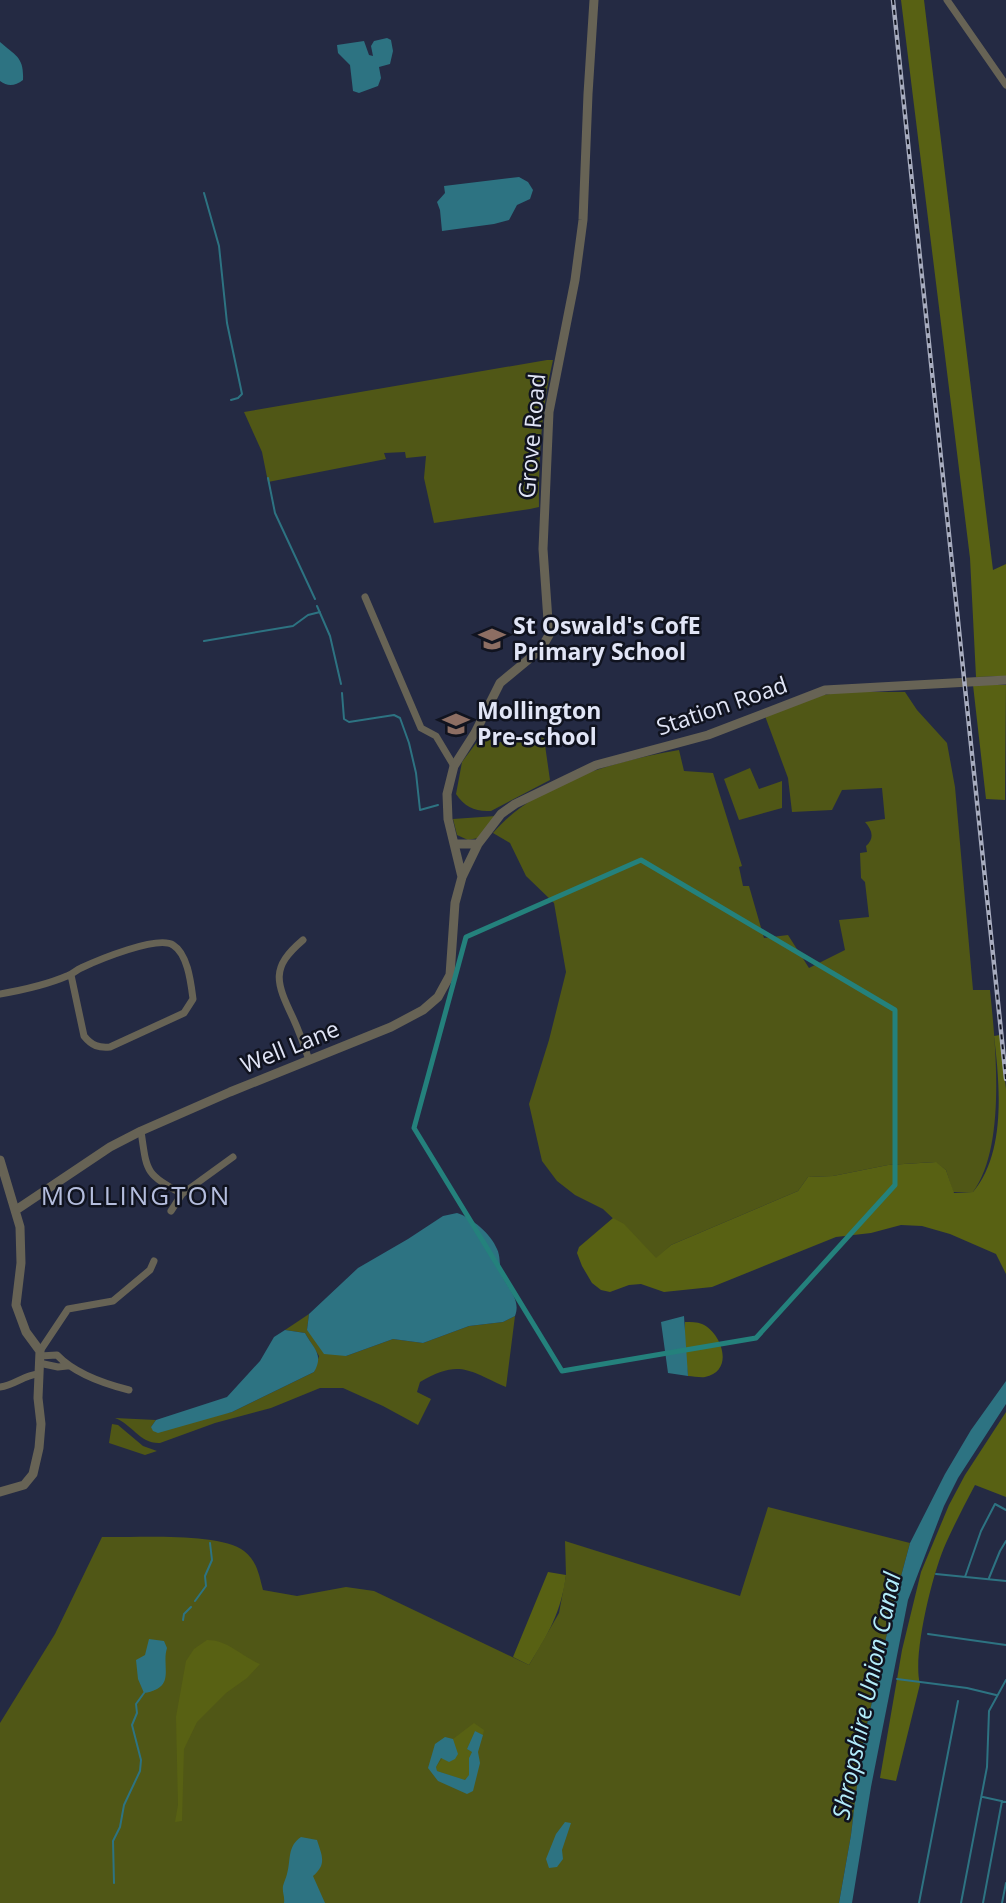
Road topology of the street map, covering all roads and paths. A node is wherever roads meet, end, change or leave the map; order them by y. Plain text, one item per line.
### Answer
1 (594, 0) edge
2 (947, 0) edge
3 (1006, 85) edge
4 (365, 597) dead end
5 (1006, 681) edge
6 (454, 765) junction
7 (454, 844) junction
8 (478, 845) junction
9 (462, 877) junction
10 (303, 940) dead end
11 (71, 975) junction
12 (0, 994) edge
13 (309, 1060) junction
14 (141, 1131) junction
15 (233, 1157) dead end
16 (0, 1160) edge
17 (182, 1194) junction
18 (16, 1210) junction
19 (171, 1211) dead end
20 (154, 1261) dead end
21 (40, 1356) junction
22 (38, 1374) junction
23 (0, 1387) edge
24 (130, 1390) dead end
25 (0, 1492) edge

1 - 6 street, Grove Road
2 - 3 street
4 - 6 street
5 - 8 street, Station Road
6 - 7 street, Grove Road
7 - 8 street
7 - 9 street, Grove Road
8 - 9 street, Well Lane
9 - 13 street, Well Lane
10 - 13 street
11 - 11 street
11 - 12 street
13 - 14 street, Well Lane
14 - 17 street
14 - 18 street, Well Lane
15 - 17 street
16 - 18 street
17 - 19 street
18 - 21 street
20 - 21 street
21 - 22 street
21 - 24 street
22 - 23 street
22 - 25 street

